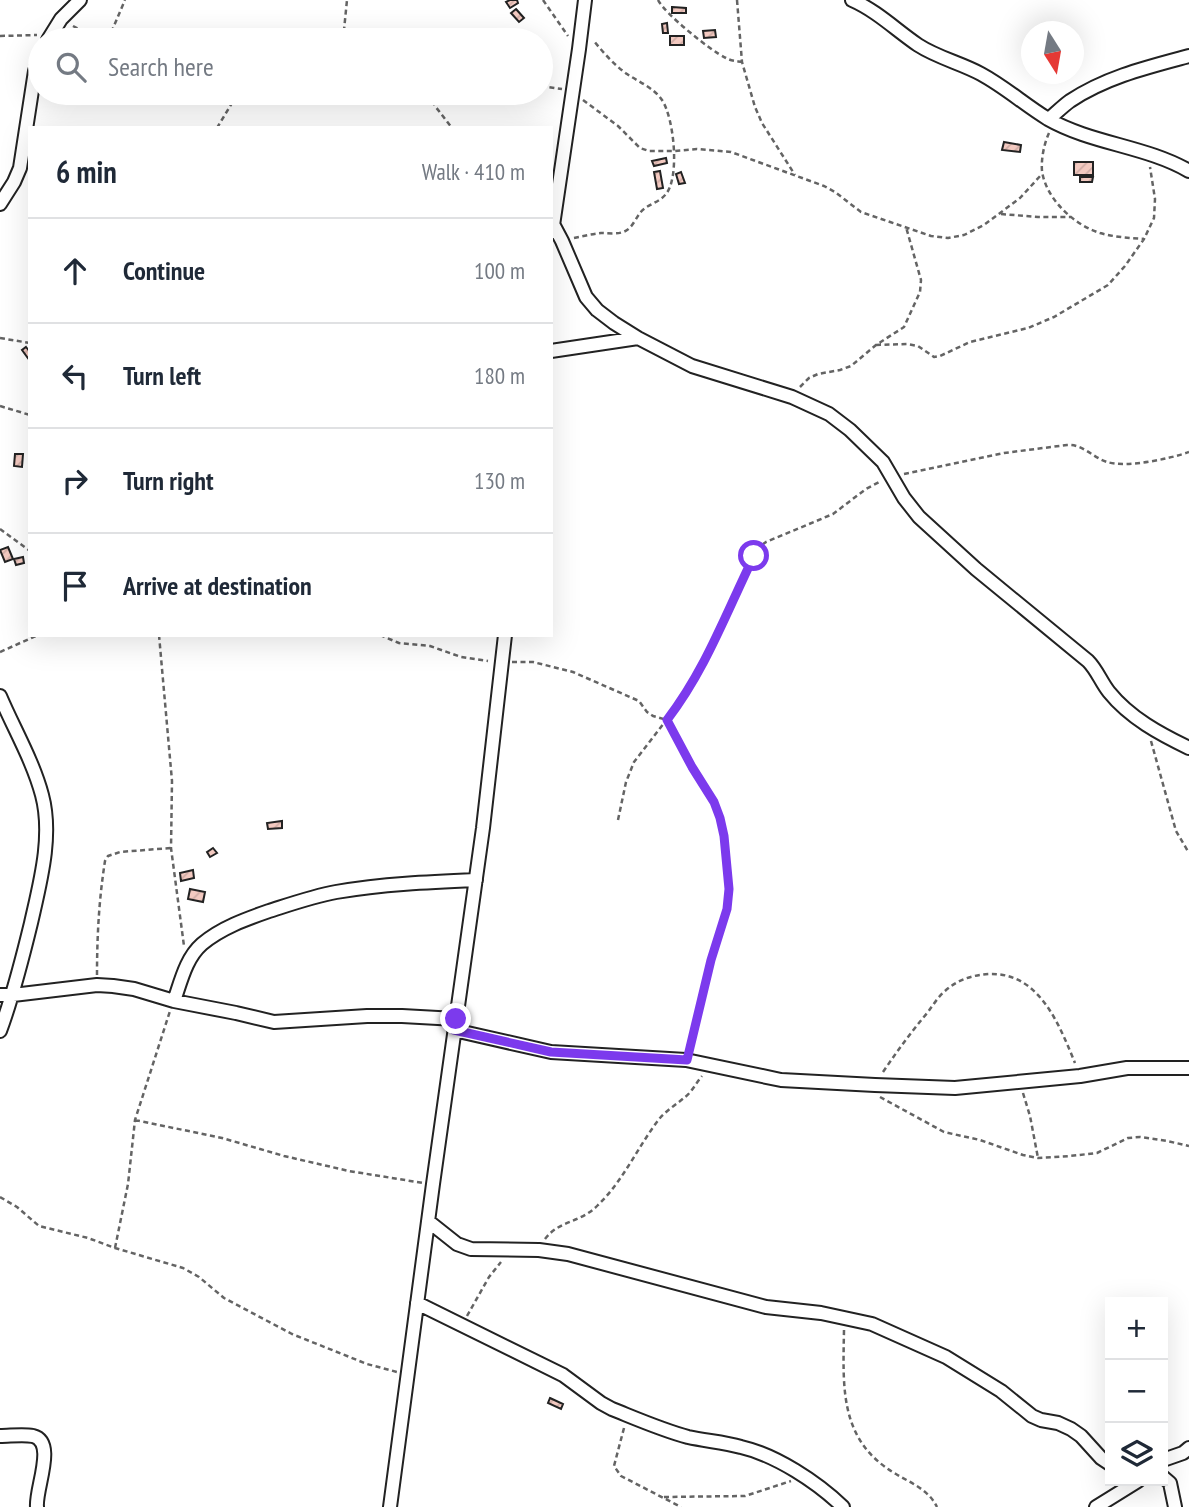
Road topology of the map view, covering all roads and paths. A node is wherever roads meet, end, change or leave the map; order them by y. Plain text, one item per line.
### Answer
1 (80, 0) edge
2 (125, 0) edge
3 (347, 0) edge
4 (543, 0) edge
5 (585, 0) edge
6 (658, 0) edge
7 (737, 0) edge
8 (852, 0) edge
9 (61, 19) junction
10 (582, 27) junction
11 (55, 28) edge
12 (76, 28) edge
13 (113, 28) edge
14 (344, 28) edge
15 (0, 36) edge
16 (28, 37) edge
17 (579, 49) junction
18 (1189, 56) edge
19 (742, 62) junction
20 (553, 88) edge
21 (572, 92) junction
22 (30, 105) edge
23 (231, 105) edge
24 (435, 105) edge
25 (1051, 120) junction
26 (218, 126) edge
27 (450, 126) edge
28 (674, 151) junction
29 (1146, 154) junction
30 (1188, 168) edge
31 (1042, 174) junction
32 (795, 175) junction
33 (14, 182) junction
34 (0, 183) edge
35 (0, 204) edge
36 (1001, 214) junction
37 (1071, 218) junction
38 (906, 228) junction
39 (555, 234) edge
40 (1144, 239) junction
41 (0, 338) edge
42 (638, 338) junction
43 (28, 343) edge
44 (876, 345) junction
45 (553, 352) edge
46 (792, 397) junction
47 (0, 406) edge
48 (28, 414) edge
49 (1189, 452) edge
50 (893, 477) junction
51 (0, 529) edge
52 (28, 550) edge
53 (34, 637) edge
54 (159, 637) edge
55 (385, 637) edge
56 (506, 637) edge
57 (0, 652) edge
58 (502, 662) junction
59 (0, 696) edge
60 (5, 720) edge
61 (667, 720) junction
62 (1147, 725) junction
63 (1189, 748) edge
64 (618, 820) dead end
65 (172, 848) junction
66 (1189, 853) edge
67 (476, 880) junction
68 (187, 964) junction
69 (97, 985) junction
70 (6, 995) edge
71 (174, 1001) junction
72 (455, 1024) junction
73 (0, 1031) edge
74 (687, 1060) junction
75 (710, 1065) junction
76 (1189, 1068) edge
77 (1080, 1076) junction
78 (874, 1089) junction
79 (1023, 1091) dead end
80 (135, 1120) junction
81 (1189, 1146) edge
82 (1038, 1158) junction
83 (433, 1184) junction
84 (0, 1197) edge
85 (428, 1221) junction
86 (115, 1248) junction
87 (539, 1250) junction
88 (508, 1251) junction
89 (416, 1303) junction
90 (845, 1319) junction
91 (461, 1324) junction
92 (407, 1373) junction
93 (628, 1416) junction
94 (0, 1436) edge
95 (1189, 1448) edge
96 (1168, 1458) edge
97 (1105, 1461) edge
98 (804, 1476) junction
99 (1168, 1481) edge
100 (1130, 1486) edge
101 (664, 1497) junction
102 (37, 1507) edge
103 (390, 1507) edge
104 (681, 1507) edge
105 (843, 1507) edge
106 (937, 1507) edge
107 (1096, 1507) edge
108 (1175, 1507) edge

1 - 9 street
2 - 13 path
3 - 14 path
4 - 17 path
5 - 10 street
6 - 19 path
7 - 19 path
8 - 25 street
9 - 11 street
9 - 12 path
10 - 17 street
10 - 28 path
15 - 16 path
17 - 21 street
18 - 25 street
19 - 32 path
20 - 21 path
21 - 28 path
21 - 39 street
22 - 33 street
23 - 26 path
24 - 27 path
25 - 29 street
25 - 31 path
28 - 32 path
28 - 39 path
29 - 30 street
29 - 40 path
31 - 36 path
31 - 37 path
32 - 38 path
33 - 34 street
33 - 35 street
36 - 37 path
36 - 38 path
37 - 40 path
38 - 44 path
39 - 42 street
40 - 44 path
41 - 43 path
42 - 45 street
42 - 46 street
44 - 46 path
46 - 50 street
47 - 48 path
49 - 50 path
50 - 61 path
50 - 62 street
51 - 52 path
53 - 57 path
54 - 65 path
55 - 58 path
56 - 58 street
58 - 61 path
58 - 67 street
59 - 60 street
60 - 70 street
61 - 64 path
61 - 74 path
62 - 63 street
62 - 66 path
65 - 68 path
65 - 69 path
67 - 68 street
67 - 72 street
68 - 71 street
69 - 70 street
69 - 71 street
70 - 73 street
71 - 72 street
71 - 80 path
72 - 74 street
72 - 83 street
74 - 75 street
75 - 78 street
75 - 87 path
76 - 77 street
77 - 78 street
77 - 78 path
78 - 82 path
79 - 82 path
80 - 83 path
80 - 86 path
81 - 82 path
83 - 85 street
84 - 86 path
85 - 88 street
85 - 89 street
86 - 92 path
87 - 88 street
87 - 90 street
88 - 91 path
89 - 91 street
89 - 92 street
90 - 97 street
90 - 106 path
91 - 93 street
92 - 103 street
93 - 98 street
93 - 101 path
94 - 102 street
95 - 96 street
98 - 101 path
98 - 105 street
99 - 108 street
100 - 107 street
101 - 104 path

